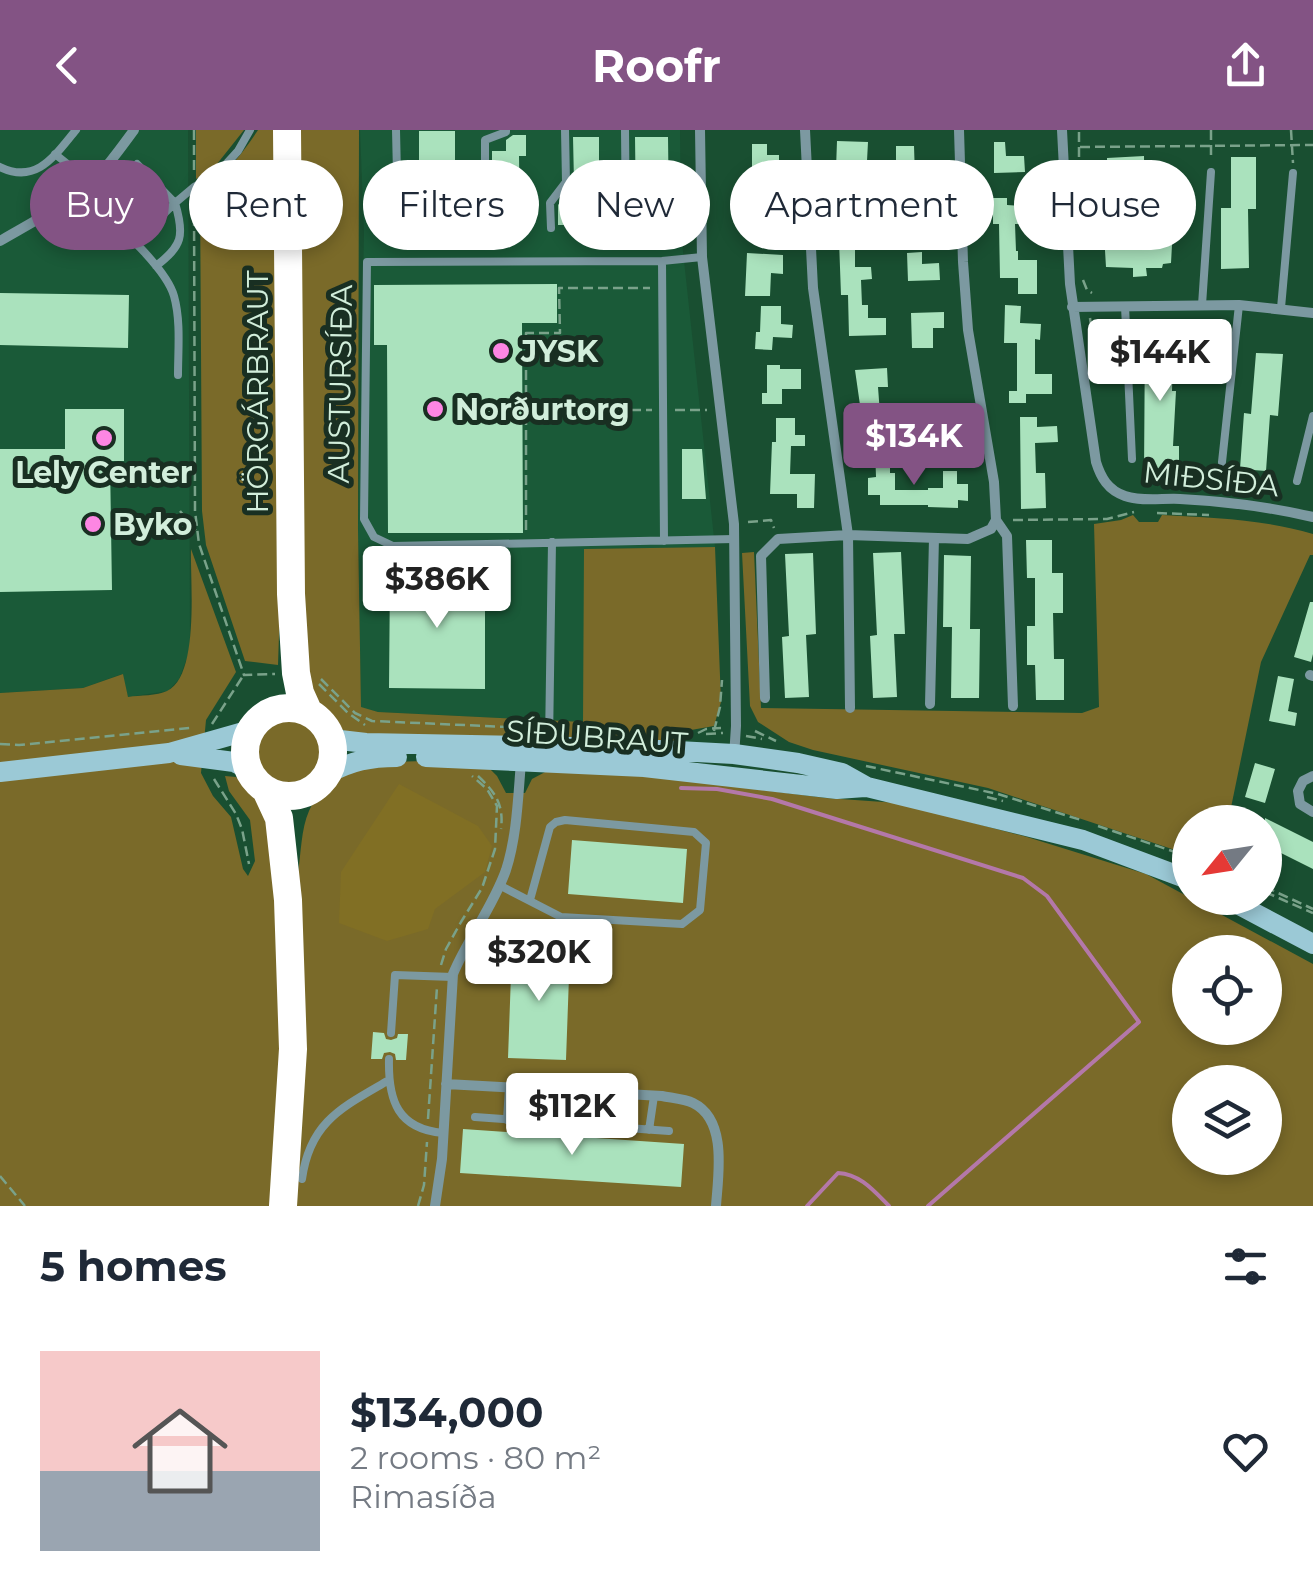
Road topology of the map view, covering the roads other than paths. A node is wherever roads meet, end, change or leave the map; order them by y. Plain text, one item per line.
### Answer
1 (76, 130) edge
2 (134, 130) edge
3 (250, 130) edge
4 (288, 130) edge
5 (396, 130) edge
6 (506, 130) edge
7 (566, 130) edge
8 (625, 130) edge
9 (700, 130) edge
10 (806, 130) edge
11 (959, 130) edge
12 (1062, 130) edge
13 (55, 154) junction
14 (62, 160) edge
15 (109, 160) edge
16 (397, 160) edge
17 (485, 160) edge
18 (625, 160) edge
19 (0, 167) edge
20 (1211, 172) road end
21 (1293, 173) road end
22 (169, 197) edge
23 (176, 204) junction
24 (169, 210) edge
25 (30, 222) edge
26 (551, 228) dead end
27 (0, 241) edge
28 (141, 250) edge
29 (702, 257) junction
30 (662, 261) junction
31 (156, 266) junction
32 (1202, 305) junction
33 (1240, 305) junction
34 (1126, 306) junction
35 (1072, 307) junction
36 (1282, 308) junction
37 (1313, 312) edge
38 (178, 375) dead end
39 (1313, 416) edge
40 (1132, 459) dead end
41 (1222, 462) dead end
42 (1297, 481) dead end
43 (1313, 517) edge
44 (996, 520) junction
45 (848, 536) junction
46 (934, 538) junction
47 (734, 539) junction
48 (664, 540) junction
49 (552, 542) junction
50 (291, 594) junction
51 (765, 698) dead end
52 (930, 704) dead end
53 (1013, 706) dead end
54 (850, 708) dead end
55 (309, 713) junction
56 (259, 722) junction
57 (330, 736) junction
58 (549, 737) junction
59 (169, 753) junction
60 (522, 754) junction
61 (734, 754) junction
62 (0, 772) edge
63 (732, 776) junction
64 (1313, 776) edge
65 (257, 779) junction
66 (319, 782) junction
67 (868, 787) junction
68 (1313, 812) edge
69 (1172, 873) edge
70 (499, 885) junction
71 (288, 900) junction
72 (530, 900) junction
73 (1258, 915) edge
74 (1313, 944) edge
75 (453, 977) junction
76 (391, 1033) dead end
77 (389, 1060) dead end
78 (389, 1080) junction
79 (446, 1084) junction
80 (509, 1088) junction
81 (600, 1093) junction
82 (654, 1096) junction
83 (475, 1117) dead end
84 (508, 1120) junction
85 (598, 1126) junction
86 (649, 1130) junction
87 (669, 1131) dead end
88 (443, 1133) junction
89 (301, 1192) edge
90 (283, 1206) edge
91 (435, 1206) edge
92 (716, 1206) edge

1 - 13 lane
2 - 15 street
3 - 23 lane
4 - 50 highway, HÖRGÁRBRAUT
5 - 16 lane
6 - 17 lane
7 - 26 lane
8 - 18 lane
9 - 29 street
10 - 45 street
11 - 44 street
12 - 35 street, MIÐSÍÐA
13 - 14 lane
13 - 19 lane
20 - 32 lane
21 - 36 lane
22 - 23 lane
23 - 24 lane
23 - 31 lane
25 - 27 street
28 - 31 lane
29 - 30 lane, AUSTURSÍÐA
29 - 47 street
30 - 48 lane
30 - 49 lane, AUSTURSÍÐA
31 - 38 lane
32 - 33 street
32 - 34 street
33 - 36 street
33 - 41 lane
34 - 35 street
34 - 40 lane
35 - 43 street, MIÐSÍÐA
36 - 37 street
39 - 42 lane
44 - 46 street
44 - 53 street
45 - 46 street
45 - 51 street
45 - 54 street
46 - 52 street
47 - 48 lane, AUSTURSÍÐA
47 - 61 street
48 - 49 lane, AUSTURSÍÐA
49 - 58 lane
50 - 55 highway, HÖRGÁRBRAUT
50 - 56 highway, HÖRGÁRBRAUT
55 - 56 highway
55 - 57 highway
56 - 59 street
56 - 65 highway
57 - 60 street, SÍÐUBRAUT
57 - 66 highway
58 - 60 street, SÍÐUBRAUT
58 - 61 street, SÍÐUBRAUT
59 - 62 street
59 - 65 street
60 - 63 street, SÍÐUBRAUT
60 - 66 street, SÍÐUBRAUT
60 - 70 street
61 - 63 street
61 - 67 street, SÍÐUBRAUT
63 - 67 street, SÍÐUBRAUT
64 - 68 street
65 - 66 highway
65 - 71 highway
66 - 71 highway
67 - 69 street, SÍÐUBRAUT
70 - 72 lane
70 - 75 street
71 - 90 highway
72 - 72 lane
73 - 74 street
75 - 76 lane
75 - 79 street
77 - 78 lane
78 - 88 lane
78 - 89 lane
79 - 80 street
79 - 88 street
80 - 81 street
80 - 84 lane
81 - 82 street
81 - 85 lane
82 - 86 lane
82 - 92 street
83 - 84 lane
84 - 85 lane
85 - 86 lane
86 - 87 lane
88 - 91 street

